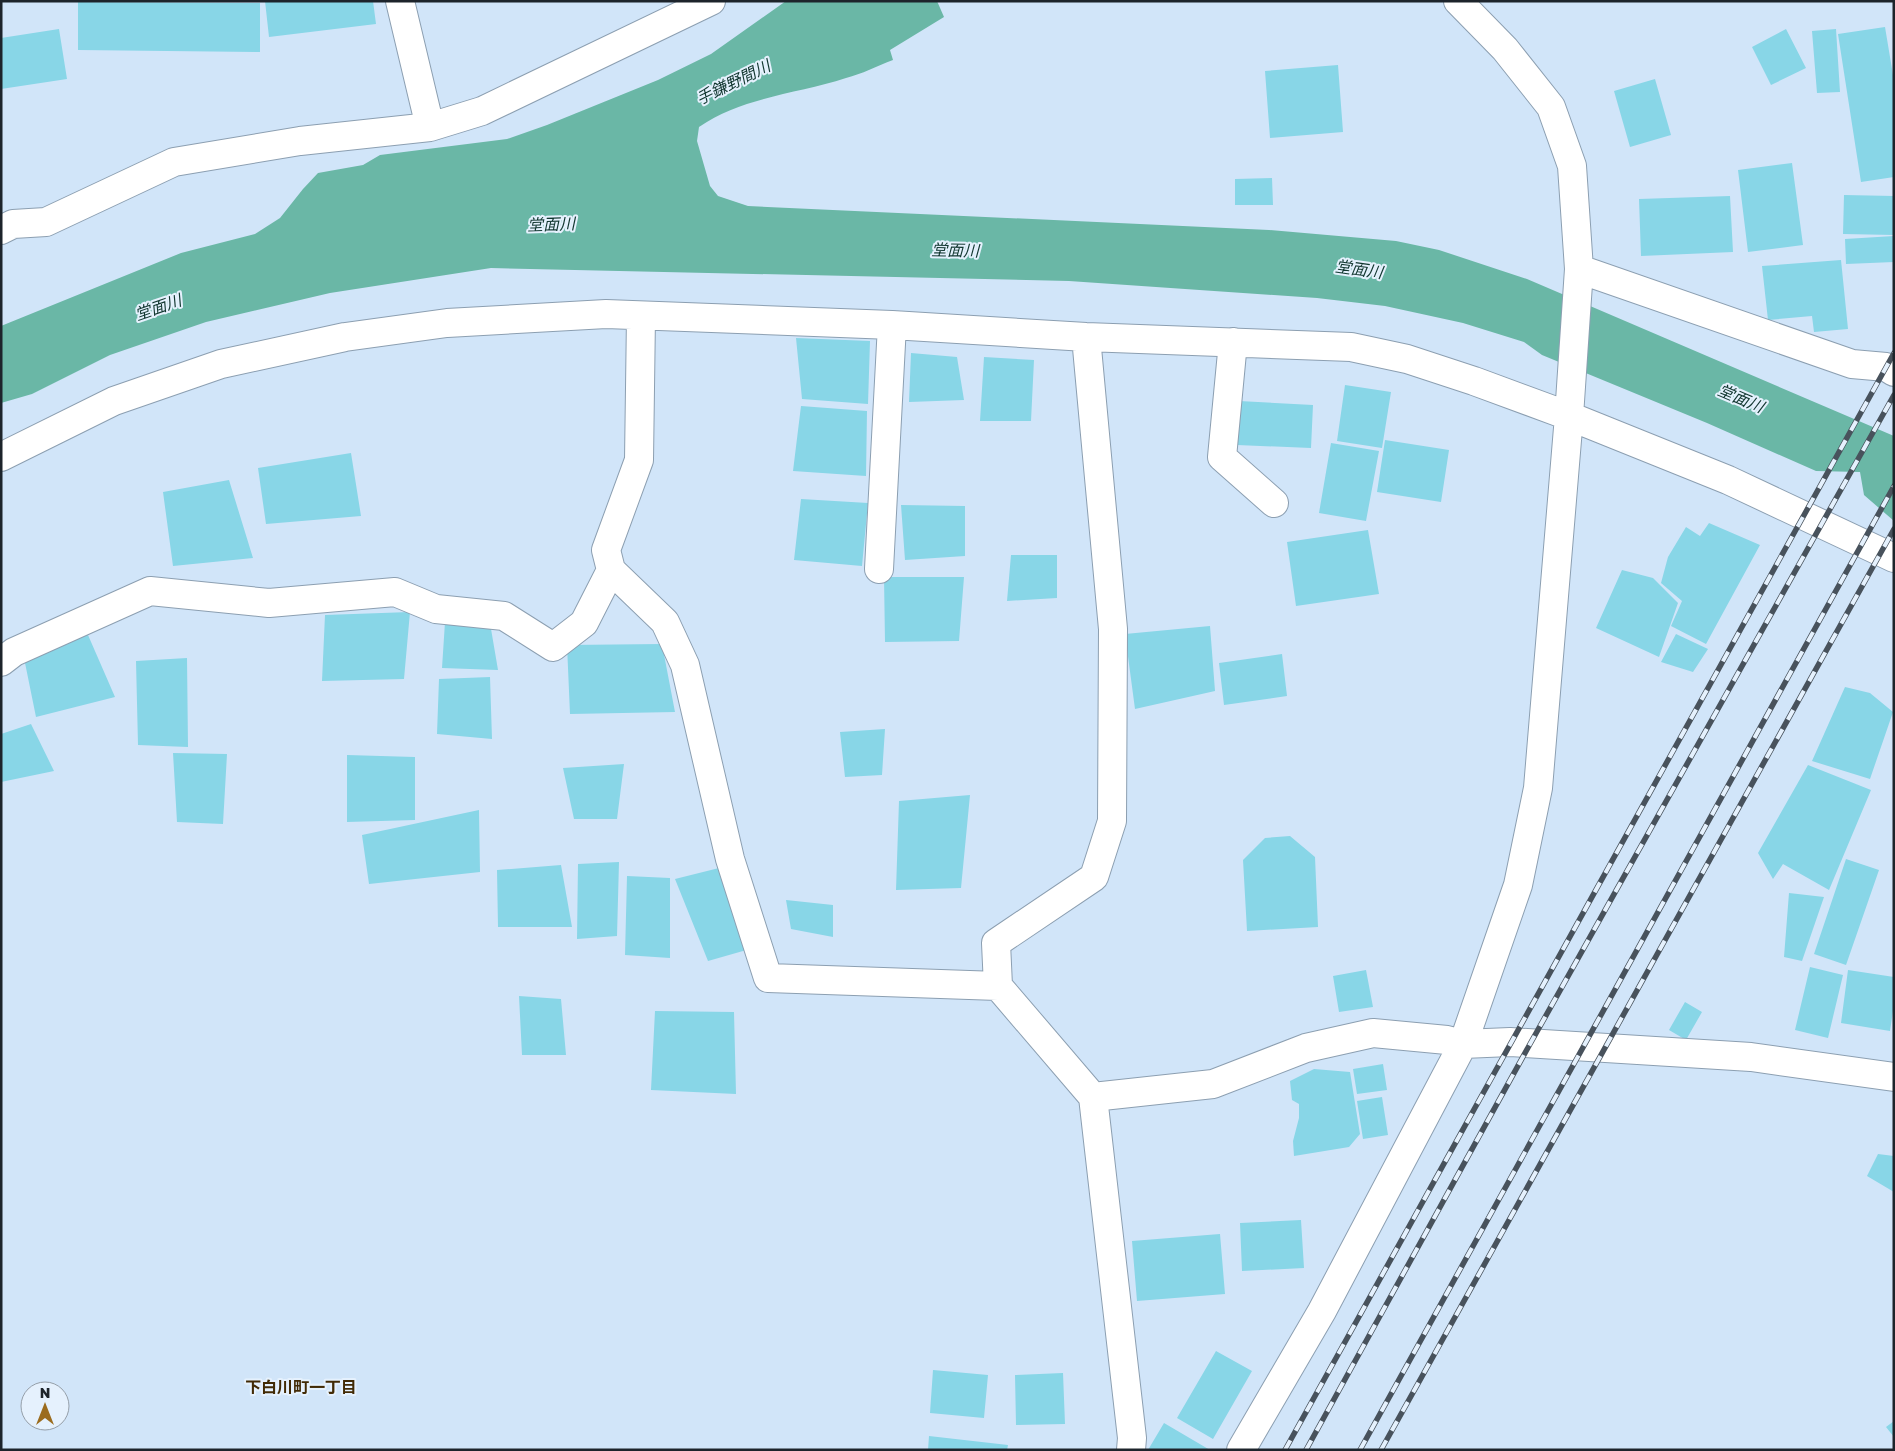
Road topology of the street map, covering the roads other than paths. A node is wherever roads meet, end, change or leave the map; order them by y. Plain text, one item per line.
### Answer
1 (400, 1) edge
2 (711, 1) edge
3 (1458, 1) edge
4 (430, 127) junction
5 (1, 230) edge
6 (1578, 269) junction
7 (641, 316) junction
8 (892, 325) junction
9 (1086, 337) junction
10 (1233, 342) junction
11 (1894, 372) edge
12 (1569, 416) junction
13 (1, 457) edge
14 (1274, 503) dead end
15 (1894, 558) edge
16 (879, 568) dead end
17 (611, 570) junction
18 (1, 662) edge
19 (998, 986) junction
20 (1463, 1044) junction
21 (1894, 1077) edge
22 (1093, 1097) junction
23 (1131, 1450) edge
24 (1242, 1450) edge

1 - 4 street
2 - 4 street
3 - 6 street
4 - 5 street
6 - 11 street
6 - 12 street
7 - 8 street
7 - 13 street
7 - 17 street
8 - 9 street
8 - 16 street
9 - 10 street
9 - 19 street
10 - 12 street
10 - 14 street
12 - 15 street
12 - 20 street
17 - 18 street
17 - 19 street
19 - 22 street
20 - 21 street
20 - 22 street
20 - 24 street
22 - 23 street

